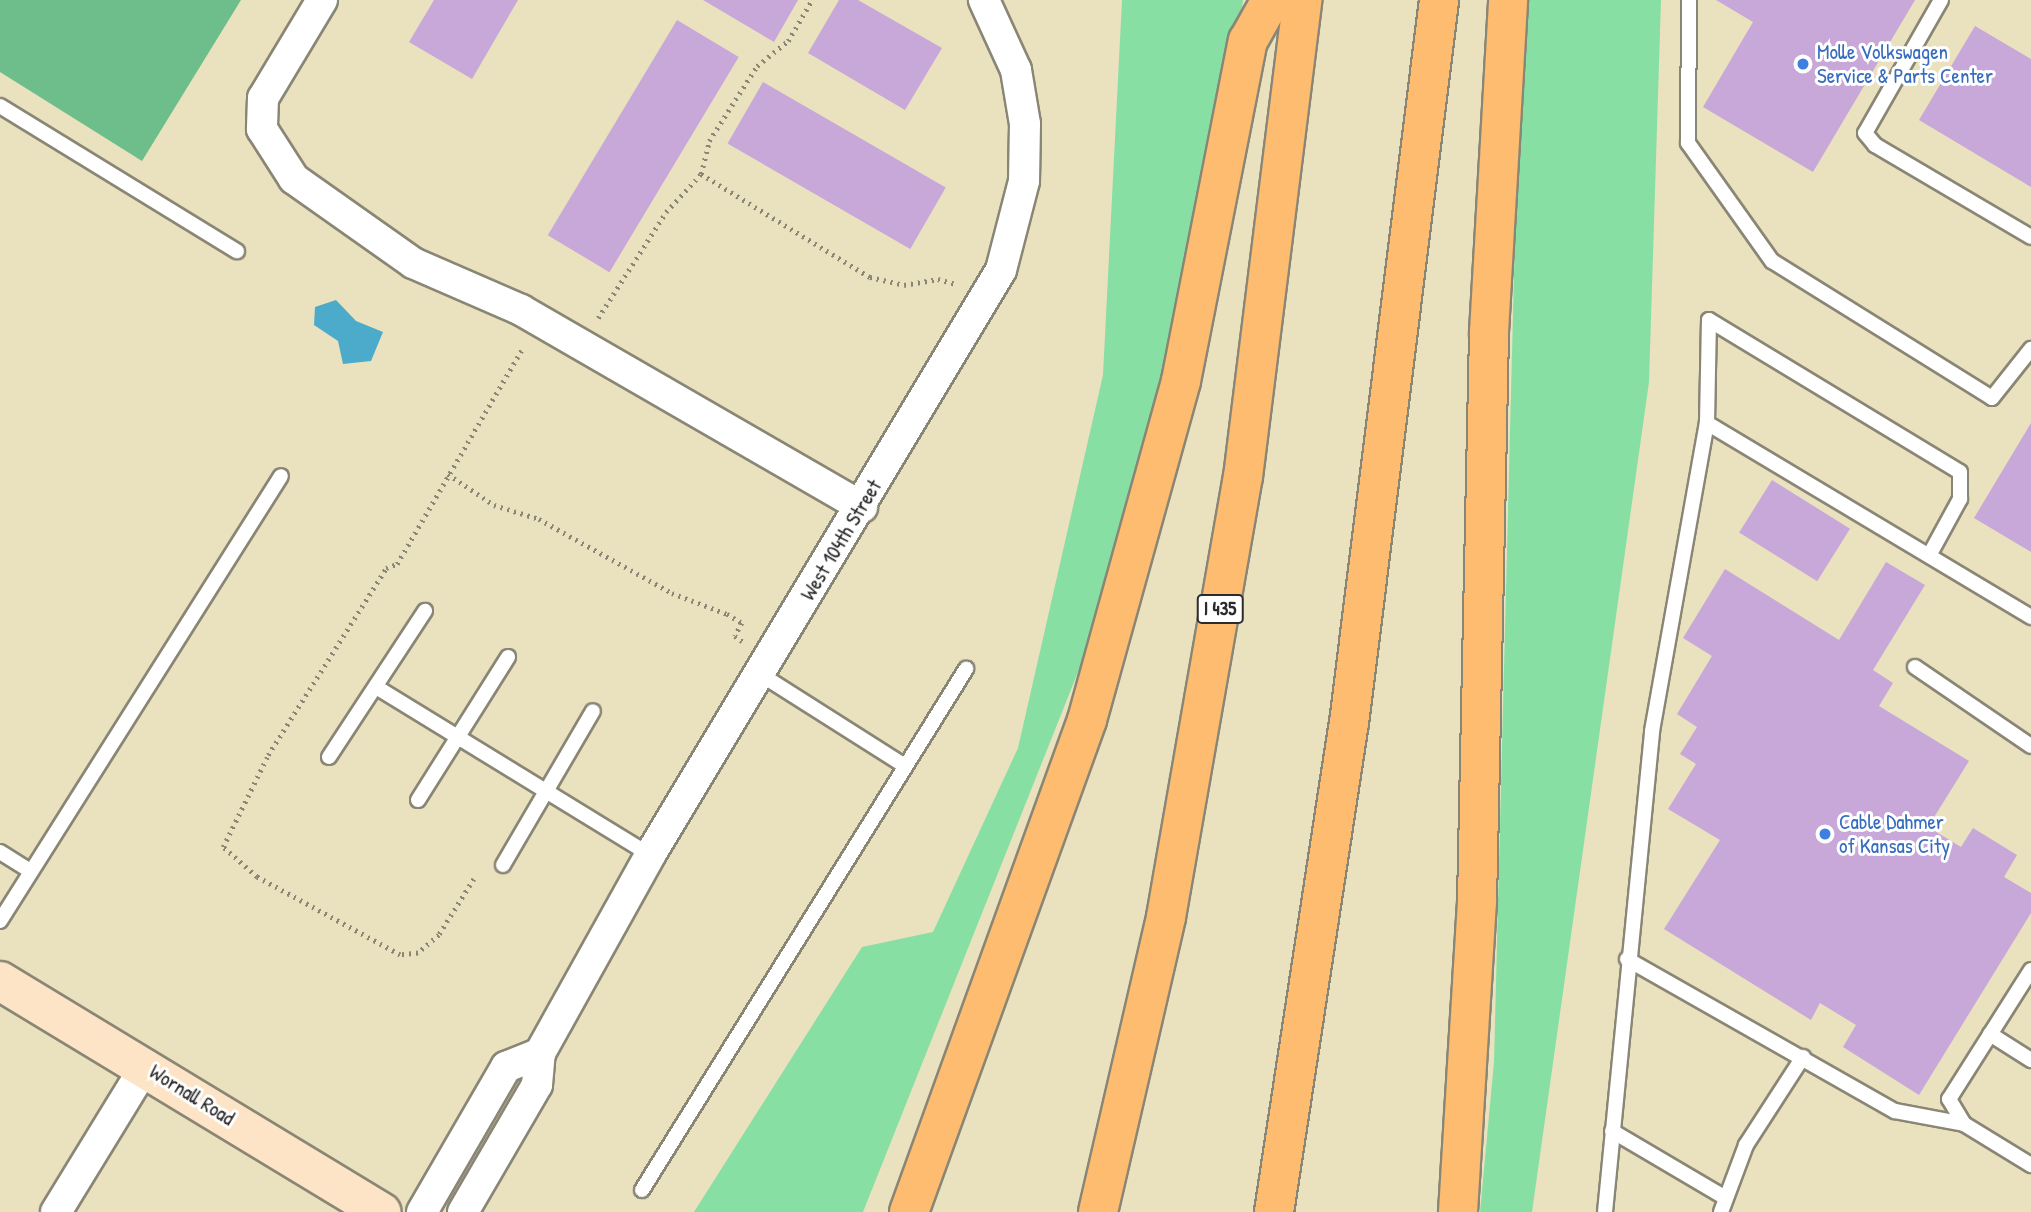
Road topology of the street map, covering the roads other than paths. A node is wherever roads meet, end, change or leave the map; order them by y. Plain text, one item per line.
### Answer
1 (322, 0) edge
2 (984, 0) edge
3 (1271, 0) edge
4 (1302, 0) edge
5 (1439, 0) edge
6 (1508, 0) edge
7 (1689, 0) edge
8 (1941, 0) edge
9 (0, 106) edge
10 (2031, 237) edge
11 (237, 250) dead end
12 (2031, 349) edge
13 (1707, 423) junction
14 (281, 476) dead end
15 (862, 507) junction
16 (1931, 552) junction
17 (425, 611) dead end
18 (2031, 617) edge
19 (508, 657) dead end
20 (765, 666) junction
21 (1915, 667) dead end
22 (966, 668) dead end
23 (376, 687) junction
24 (593, 711) dead end
25 (458, 738) junction
26 (2031, 746) edge
27 (329, 757) dead end
28 (905, 766) junction
29 (543, 790) junction
30 (418, 800) dead end
31 (0, 852) edge
32 (650, 855) junction
33 (503, 865) dead end
34 (32, 870) junction
35 (0, 921) edge
36 (1627, 959) junction
37 (2031, 970) edge
38 (0, 981) edge
39 (1990, 1034) junction
40 (540, 1053) junction
41 (1803, 1057) junction
42 (2031, 1060) edge
43 (145, 1066) junction
44 (1964, 1124) junction
45 (1612, 1131) junction
46 (2031, 1165) edge
47 (642, 1190) dead end
48 (1724, 1197) junction
49 (56, 1212) edge
50 (382, 1212) edge
51 (422, 1212) edge
52 (463, 1212) edge
53 (909, 1212) edge
54 (1098, 1212) edge
55 (1275, 1212) edge
56 (1458, 1212) edge
57 (1605, 1212) edge
58 (1721, 1212) edge

1 - 15 street
2 - 15 street, West 104th Street
3 - 53 highway
4 - 54 highway, I 435
5 - 55 highway
6 - 56 highway
7 - 12 lane
8 - 10 lane
9 - 11 lane
13 - 16 lane
13 - 16 lane
13 - 36 lane
14 - 34 lane
15 - 20 street, West 104th Street
16 - 18 lane
17 - 23 lane
19 - 25 lane
20 - 28 lane
20 - 32 street, West 104th Street
21 - 26 lane
22 - 28 lane
23 - 25 lane
23 - 27 lane
24 - 29 lane
25 - 29 lane
25 - 30 lane
28 - 47 lane
29 - 32 lane
29 - 33 lane
31 - 34 lane
32 - 40 street, West 104th Street
34 - 35 lane
36 - 41 lane
36 - 45 lane
37 - 39 lane
38 - 43 main road, Wornall Road
39 - 42 lane
39 - 44 lane
40 - 51 street
40 - 52 street, West 104th Street
41 - 44 lane
41 - 48 lane
43 - 49 street
43 - 50 main road, Wornall Road
44 - 46 lane
45 - 48 lane
45 - 57 lane
48 - 58 lane

